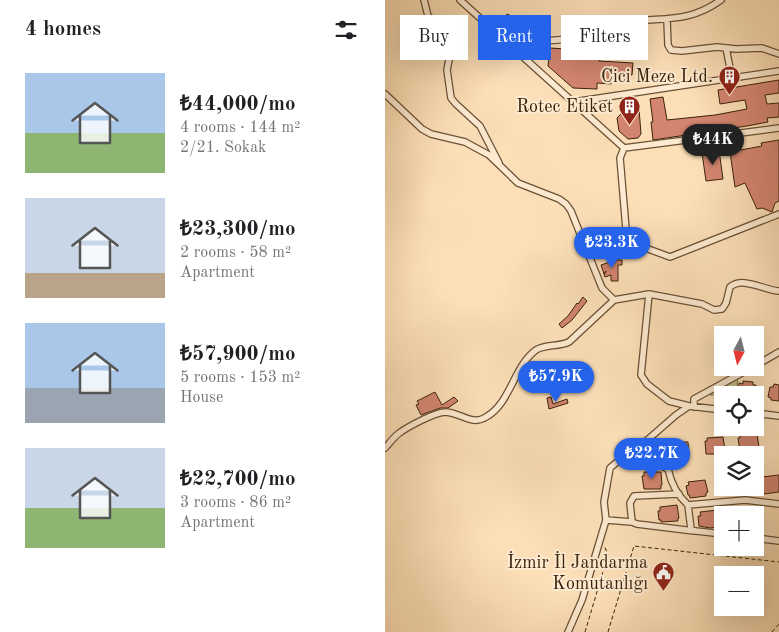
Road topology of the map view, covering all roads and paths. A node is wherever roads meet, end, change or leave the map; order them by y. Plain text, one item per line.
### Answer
1 (424, 0) edge
2 (460, 0) edge
3 (721, 0) edge
4 (478, 16) edge
5 (667, 20) junction
6 (551, 40) edge
7 (726, 48) junction
8 (779, 54) edge
9 (527, 60) edge
10 (779, 71) edge
11 (732, 78) junction
12 (385, 94) edge
13 (573, 102) junction
14 (779, 128) edge
15 (624, 148) junction
16 (501, 167) junction
17 (779, 214) edge
18 (779, 291) edge
19 (649, 294) junction
20 (614, 300) junction
21 (779, 352) edge
22 (764, 361) edge
23 (736, 376) edge
24 (691, 407) junction
25 (714, 409) edge
26 (764, 414) edge
27 (779, 416) edge
28 (645, 442) junction
29 (385, 448) edge
30 (679, 494) junction
31 (779, 504) edge
32 (688, 505) junction
33 (606, 520) junction
34 (632, 522) junction
35 (696, 531) junction
36 (714, 533) edge
37 (601, 535) junction
38 (764, 539) edge
39 (779, 541) edge
40 (779, 562) edge
41 (779, 624) edge
42 (569, 632) edge
43 (585, 632) edge
44 (608, 632) edge
45 (772, 632) edge

1 - 16 street
2 - 4 street
3 - 5 street
5 - 6 street
5 - 7 street
7 - 8 street
7 - 11 street
9 - 13 street
10 - 11 street
11 - 13 street
12 - 16 street
13 - 15 street
14 - 15 street
15 - 17 street
16 - 20 street
18 - 19 street
19 - 20 street
19 - 24 street
20 - 29 street
21 - 22 street
23 - 24 street
24 - 25 street
24 - 28 street
26 - 27 street
28 - 30 street
28 - 33 street
30 - 32 street
30 - 34 street
31 - 32 street
32 - 35 street
33 - 34 street
33 - 37 street
34 - 35 street
35 - 36 street
37 - 42 street
37 - 43 path
38 - 39 street
40 - 44 path
41 - 45 path

